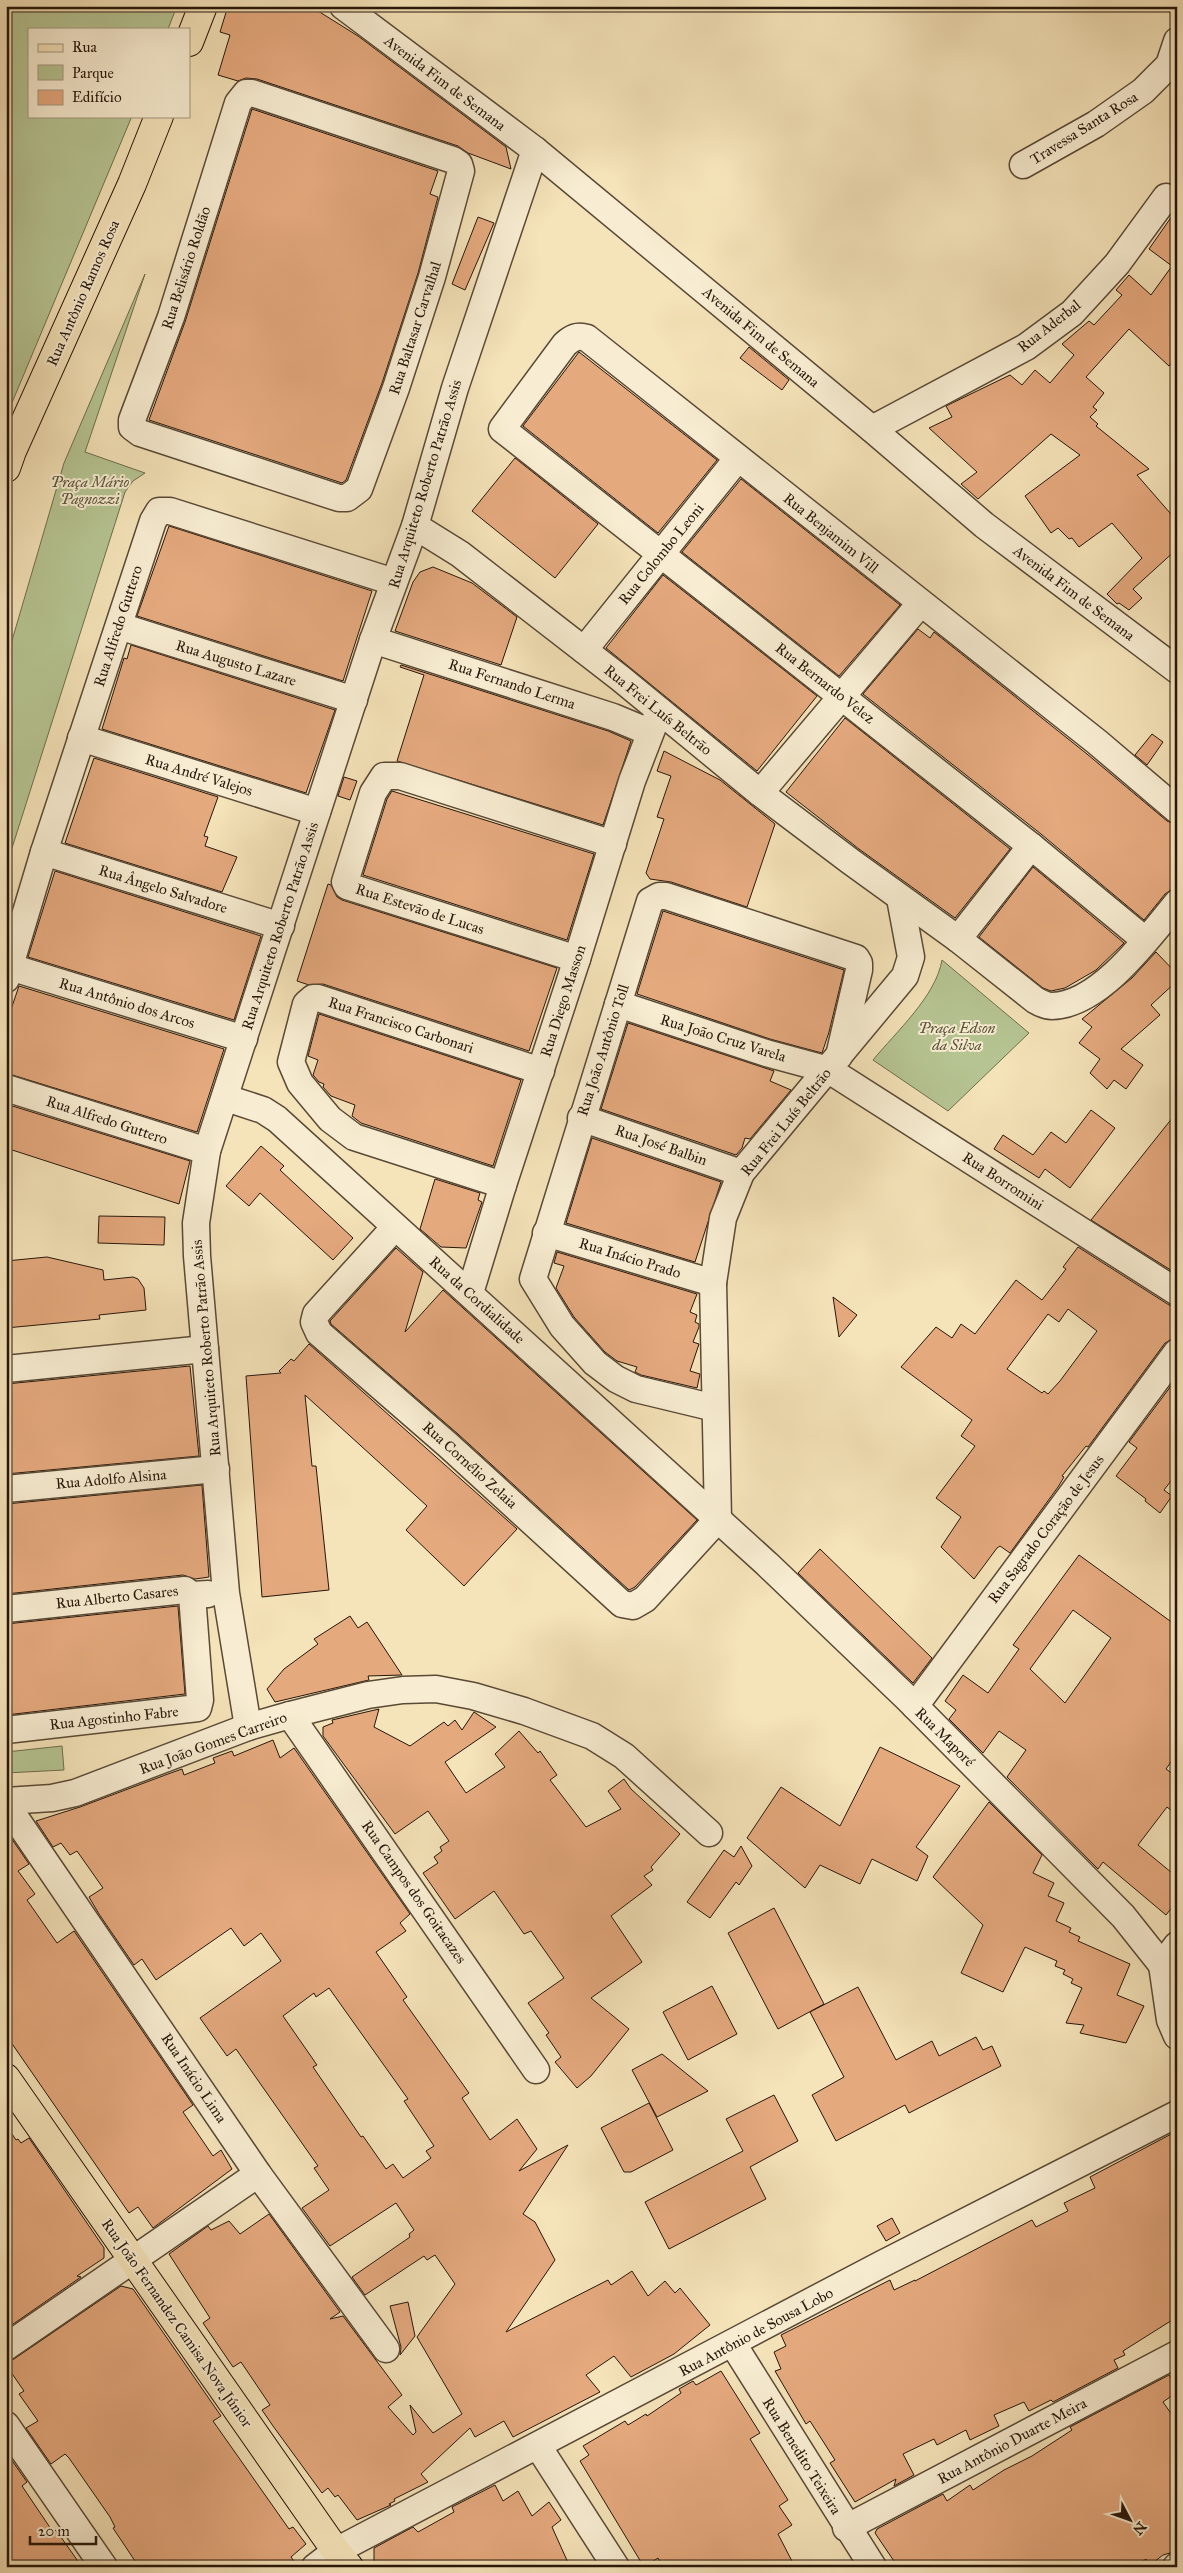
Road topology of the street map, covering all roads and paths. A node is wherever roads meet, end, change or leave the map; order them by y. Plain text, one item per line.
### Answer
1 (203, 6) edge
2 (343, 6) edge
3 (190, 39) edge
4 (1177, 42) edge
5 (158, 118) edge
6 (535, 150) junction
7 (459, 164) joint
8 (1023, 166) dead end
9 (1172, 200) edge
10 (502, 429) joint
11 (872, 429) junction
12 (8, 457) edge
13 (738, 458) junction
14 (359, 489) joint
15 (415, 526) junction
16 (662, 553) junction
17 (394, 582) junction
18 (920, 604) junction
19 (119, 626) junction
20 (373, 640) junction
21 (584, 650) junction
22 (1177, 670) edge
23 (842, 696) junction
24 (354, 700) junction
25 (654, 721) junction
26 (82, 738) junction
27 (760, 792) junction
28 (1177, 810) edge
29 (317, 812) junction
30 (613, 844) junction
31 (1031, 846) junction
32 (44, 852) junction
33 (900, 898) junction
34 (1177, 903) edge
35 (281, 926) junction
36 (958, 939) junction
37 (1145, 940) junction
38 (577, 959) junction
39 (8, 972) edge
40 (618, 1004) junction
41 (244, 1040) junction
42 (834, 1063) junction
43 (541, 1071) junction
44 (6, 1088) edge
45 (226, 1098) junction
46 (581, 1118) junction
47 (207, 1151) junction
48 (741, 1172) junction
49 (503, 1185) junction
50 (395, 1227) junction
51 (546, 1233) junction
52 (713, 1283) junction
53 (1177, 1292) edge
54 (470, 1293) junction
55 (205, 1349) junction
56 (1177, 1352) edge
57 (6, 1369) edge
58 (715, 1408) junction
59 (216, 1469) junction
60 (6, 1489) edge
61 (718, 1519) junction
62 (226, 1593) junction
63 (192, 1595) junction
64 (6, 1609) edge
65 (915, 1706) junction
66 (290, 1715) junction
67 (248, 1727) junction
68 (6, 1730) edge
69 (6, 1803) edge
70 (709, 1833) dead end
71 (1169, 1961) edge
72 (1177, 2036) edge
73 (536, 2070) dead end
74 (6, 2078) edge
75 (1177, 2114) edge
76 (258, 2174) junction
77 (132, 2260) junction
78 (733, 2344) junction
79 (6, 2347) edge
80 (386, 2349) dead end
81 (1177, 2354) edge
82 (6, 2425) edge
83 (538, 2446) junction
84 (846, 2528) junction
85 (334, 2562) edge
86 (104, 2567) edge
87 (616, 2567) edge
88 (873, 2567) edge

1 - 3 main road
2 - 6 street, Avenida Fim de Semana
4 - 8 street, Travessa Santa Rosa
5 - 12 main road, Rua Antônio Ramos Rosa
6 - 11 street, Avenida Fim de Semana
6 - 15 street, Rua Arquiteto Roberto Patrão Assis
7 - 14 street, Rua Baltasar Carvalhal
7 - 14 street, Rua Belisário Roldão
9 - 11 street, Rua Aderbal
10 - 13 street, Rua Benjamim Vill
10 - 16 street, Rua Bernardo Velez
11 - 22 street, Avenida Fim de Semana
13 - 16 street, Rua Colombo Leoni
13 - 18 street, Rua Benjamim Vill
15 - 17 street, Rua Arquiteto Roberto Patrão Assis
15 - 21 street, Rua Frei Luís Beltrão
16 - 21 street, Rua Colombo Leoni
16 - 23 street, Rua Bernardo Velez
17 - 19 street, Rua Alfredo Guttero
17 - 20 street, Rua Arquiteto Roberto Patrão Assis
18 - 23 street
18 - 28 street, Rua Benjamim Vill
19 - 24 street, Rua Augusto Lazare
19 - 26 street, Rua Alfredo Guttero
20 - 24 street, Rua Arquiteto Roberto Patrão Assis
20 - 25 street, Rua Fernando Lerma
21 - 25 street, Rua Frei Luís Beltrão
23 - 27 street
23 - 31 street, Rua Bernardo Velez
24 - 29 street, Rua Arquiteto Roberto Patrão Assis
25 - 27 street, Rua Frei Luís Beltrão
25 - 30 street, Rua Diego Masson
26 - 29 street, Rua André Valejos
26 - 32 street, Rua Alfredo Guttero
27 - 33 street, Rua Frei Luís Beltrão
29 - 35 street, Rua Arquiteto Roberto Patrão Assis
30 - 38 street, Rua Diego Masson
30 - 38 street, Rua Estevão de Lucas
31 - 36 street
31 - 37 street, Rua Bernardo Velez
32 - 35 street, Rua Ângelo Salvadore
32 - 39 street, Rua Alfredo Guttero
33 - 36 street, Rua Frei Luís Beltrão
33 - 42 street, Rua Frei Luís Beltrão
34 - 37 street
35 - 41 street, Rua Arquiteto Roberto Patrão Assis
36 - 37 street
38 - 43 street, Rua Diego Masson
39 - 41 street, Rua Antônio dos Arcos
40 - 42 street, Rua João Cruz Varela
40 - 42 street, Rua João Antônio Toll
40 - 46 street, Rua João Antônio Toll
41 - 45 street, Rua Arquiteto Roberto Patrão Assis
42 - 48 street, Rua Frei Luís Beltrão
42 - 53 street, Rua Borromini
43 - 49 street, Rua Diego Masson
43 - 49 street, Rua Francisco Carbonari
44 - 47 street, Rua Alfredo Guttero
45 - 47 street, Rua Arquiteto Roberto Patrão Assis
45 - 50 street, Rua da Cordialidade
46 - 48 street, Rua José Balbin
46 - 51 street, Rua João Antônio Toll
47 - 55 street, Rua Arquiteto Roberto Patrão Assis
48 - 52 street, Rua Frei Luís Beltrão
49 - 54 street, Rua Diego Masson
50 - 54 street, Rua da Cordialidade
50 - 61 street, Rua Cornélio Zelaia
51 - 52 street, Rua Inácio Prado
51 - 58 street, Rua João Antônio Toll
52 - 58 street, Rua Frei Luís Beltrão
54 - 61 street, Rua da Cordialidade
55 - 57 street
55 - 59 street, Rua Arquiteto Roberto Patrão Assis
56 - 65 street, Rua Sagrado Coração de Jesus
58 - 61 street, Rua Frei Luís Beltrão
59 - 60 street, Rua Adolfo Alsina
59 - 62 street, Rua Arquiteto Roberto Patrão Assis
61 - 65 street, Rua Maporé
62 - 63 street, Rua Alberto Casares
62 - 67 street, Rua Arquiteto Roberto Patrão Assis
63 - 64 street, Rua Alberto Casares
63 - 68 street, Rua Agostinho Fabre
65 - 71 street, Rua Maporé
66 - 67 street, Rua João Gomes Carreiro
66 - 70 street, Rua João Gomes Carreiro
66 - 73 street, Rua Campos dos Goitacazes
67 - 69 street, Rua João Gomes Carreiro
69 - 76 street, Rua Inácio Lima
71 - 72 street
74 - 77 main road, Rua João Fernandez Camisa Nova Júnior
75 - 78 street, Rua Antônio de Sousa Lobo
76 - 77 street
76 - 80 street, Rua Inácio Lima
77 - 79 street
77 - 85 main road, Rua João Fernandez Camisa Nova Júnior
78 - 83 street, Rua Antônio de Sousa Lobo
78 - 84 street, Rua Benedito Teixeira
81 - 84 street, Rua Antônio Duarte Meira
82 - 86 street
83 - 85 street, Rua Antônio de Sousa Lobo
83 - 87 street
84 - 88 street, Rua Benedito Teixeira

